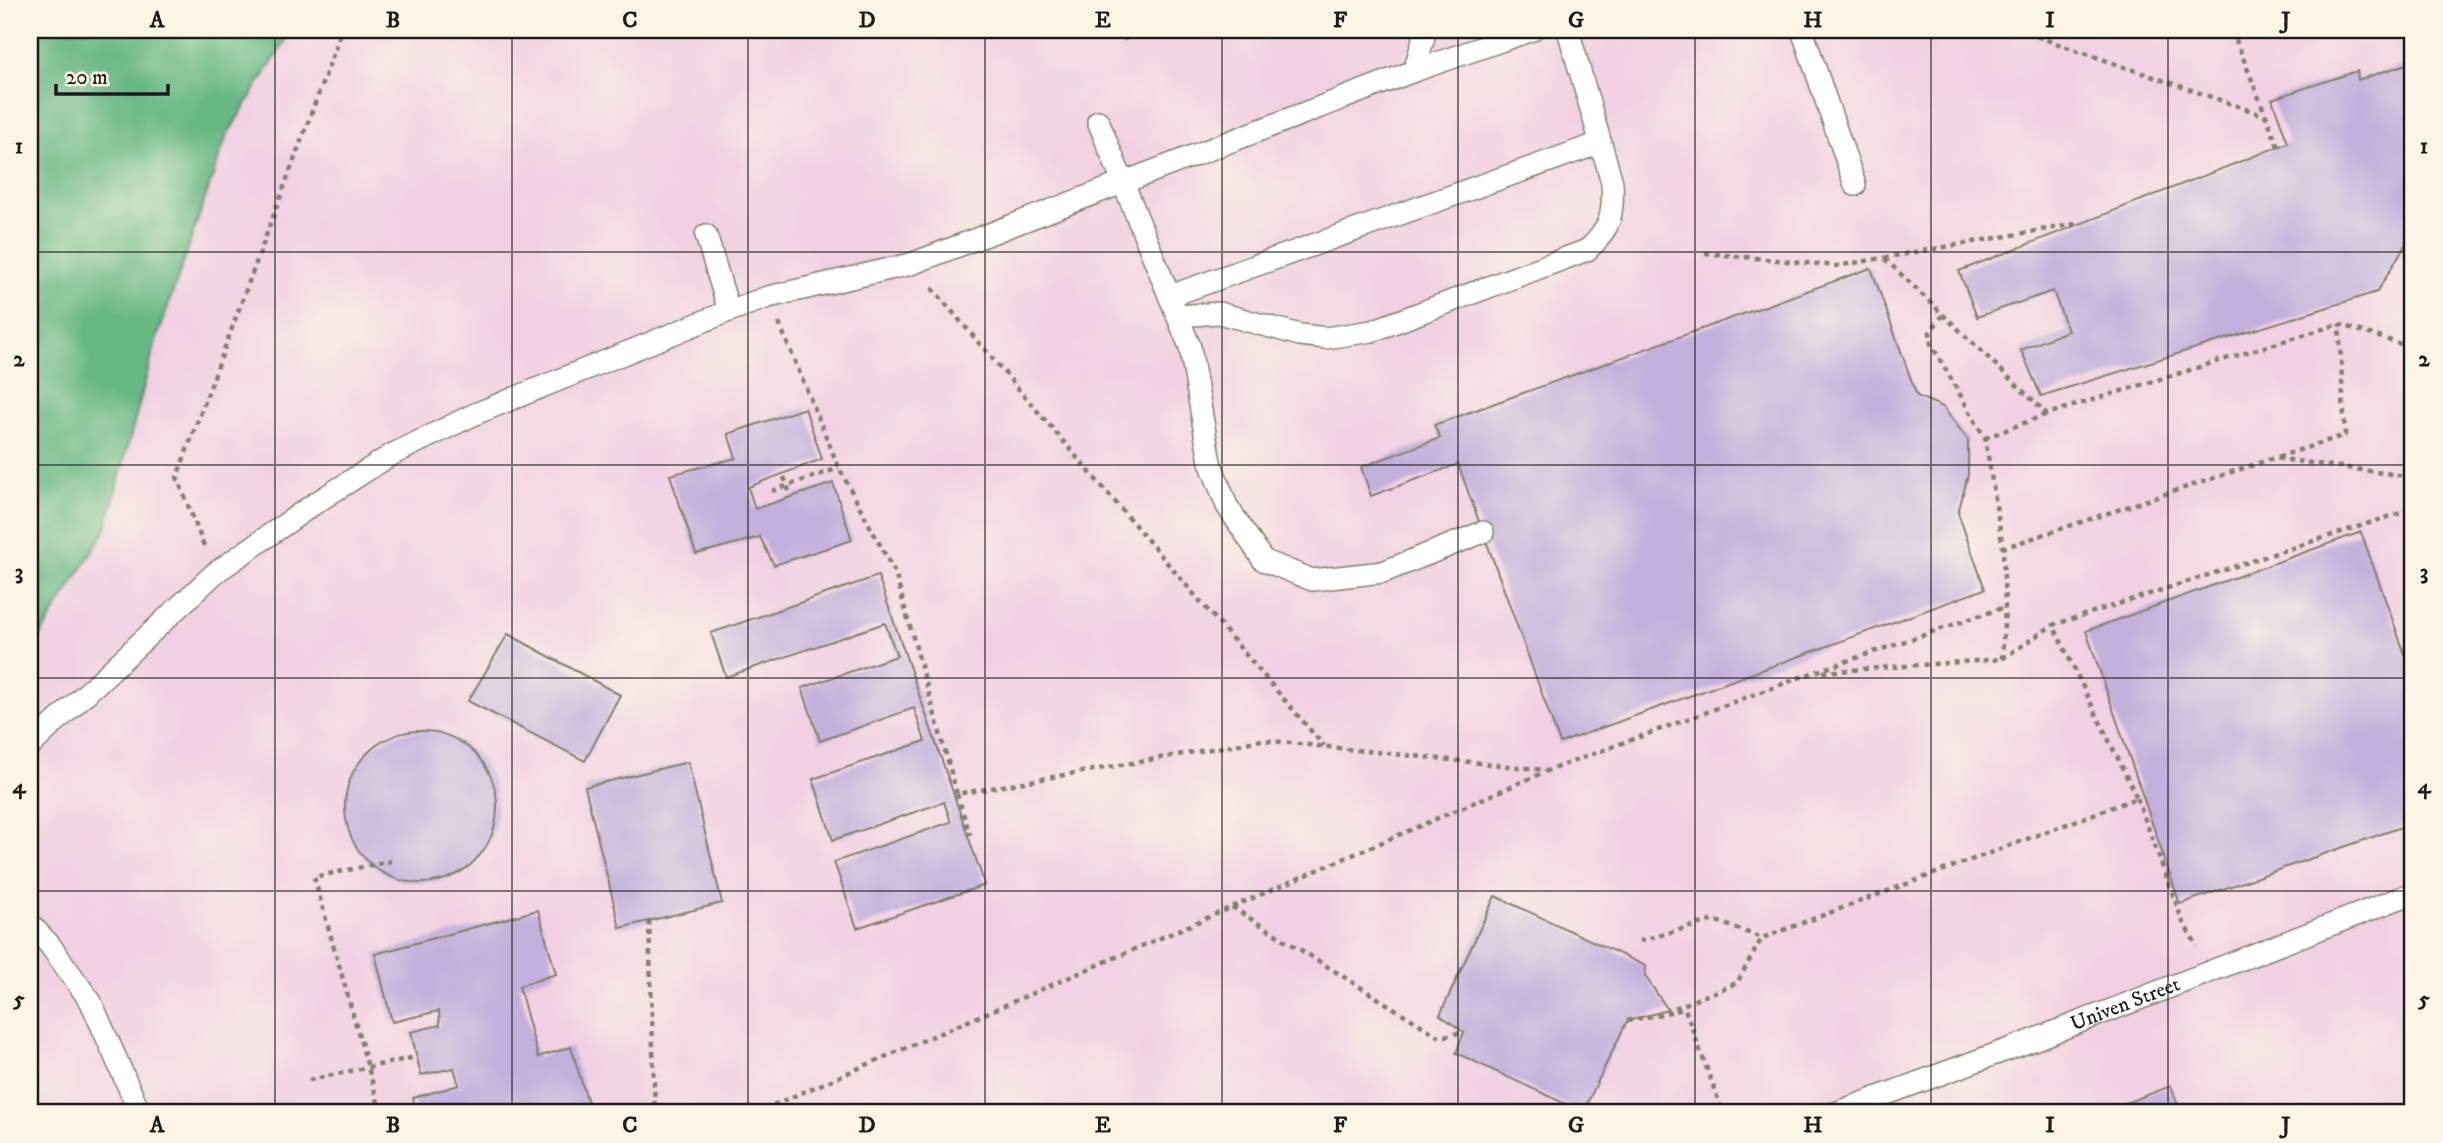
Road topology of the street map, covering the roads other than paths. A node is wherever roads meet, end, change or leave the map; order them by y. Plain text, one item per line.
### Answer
1 (1426, 30) edge
2 (1532, 30) edge
3 (1568, 30) edge
4 (1802, 30) edge
5 (1414, 71) junction
6 (1098, 121) dead end
7 (1600, 143) junction
8 (1122, 182) junction
9 (1855, 185) dead end
10 (706, 235) dead end
11 (1174, 306) junction
12 (729, 311) junction
13 (1483, 532) dead end
14 (30, 746) edge
15 (2413, 893) edge
16 (30, 924) edge
17 (140, 1113) edge
18 (1835, 1113) edge

1 - 5 lane
2 - 5 lane
3 - 7 lane
4 - 9 lane
5 - 8 lane
6 - 8 lane
7 - 11 lane
7 - 11 lane
8 - 11 lane
8 - 12 lane
10 - 12 lane
11 - 13 lane
12 - 14 lane
15 - 18 lane, Univen Street
16 - 17 lane

